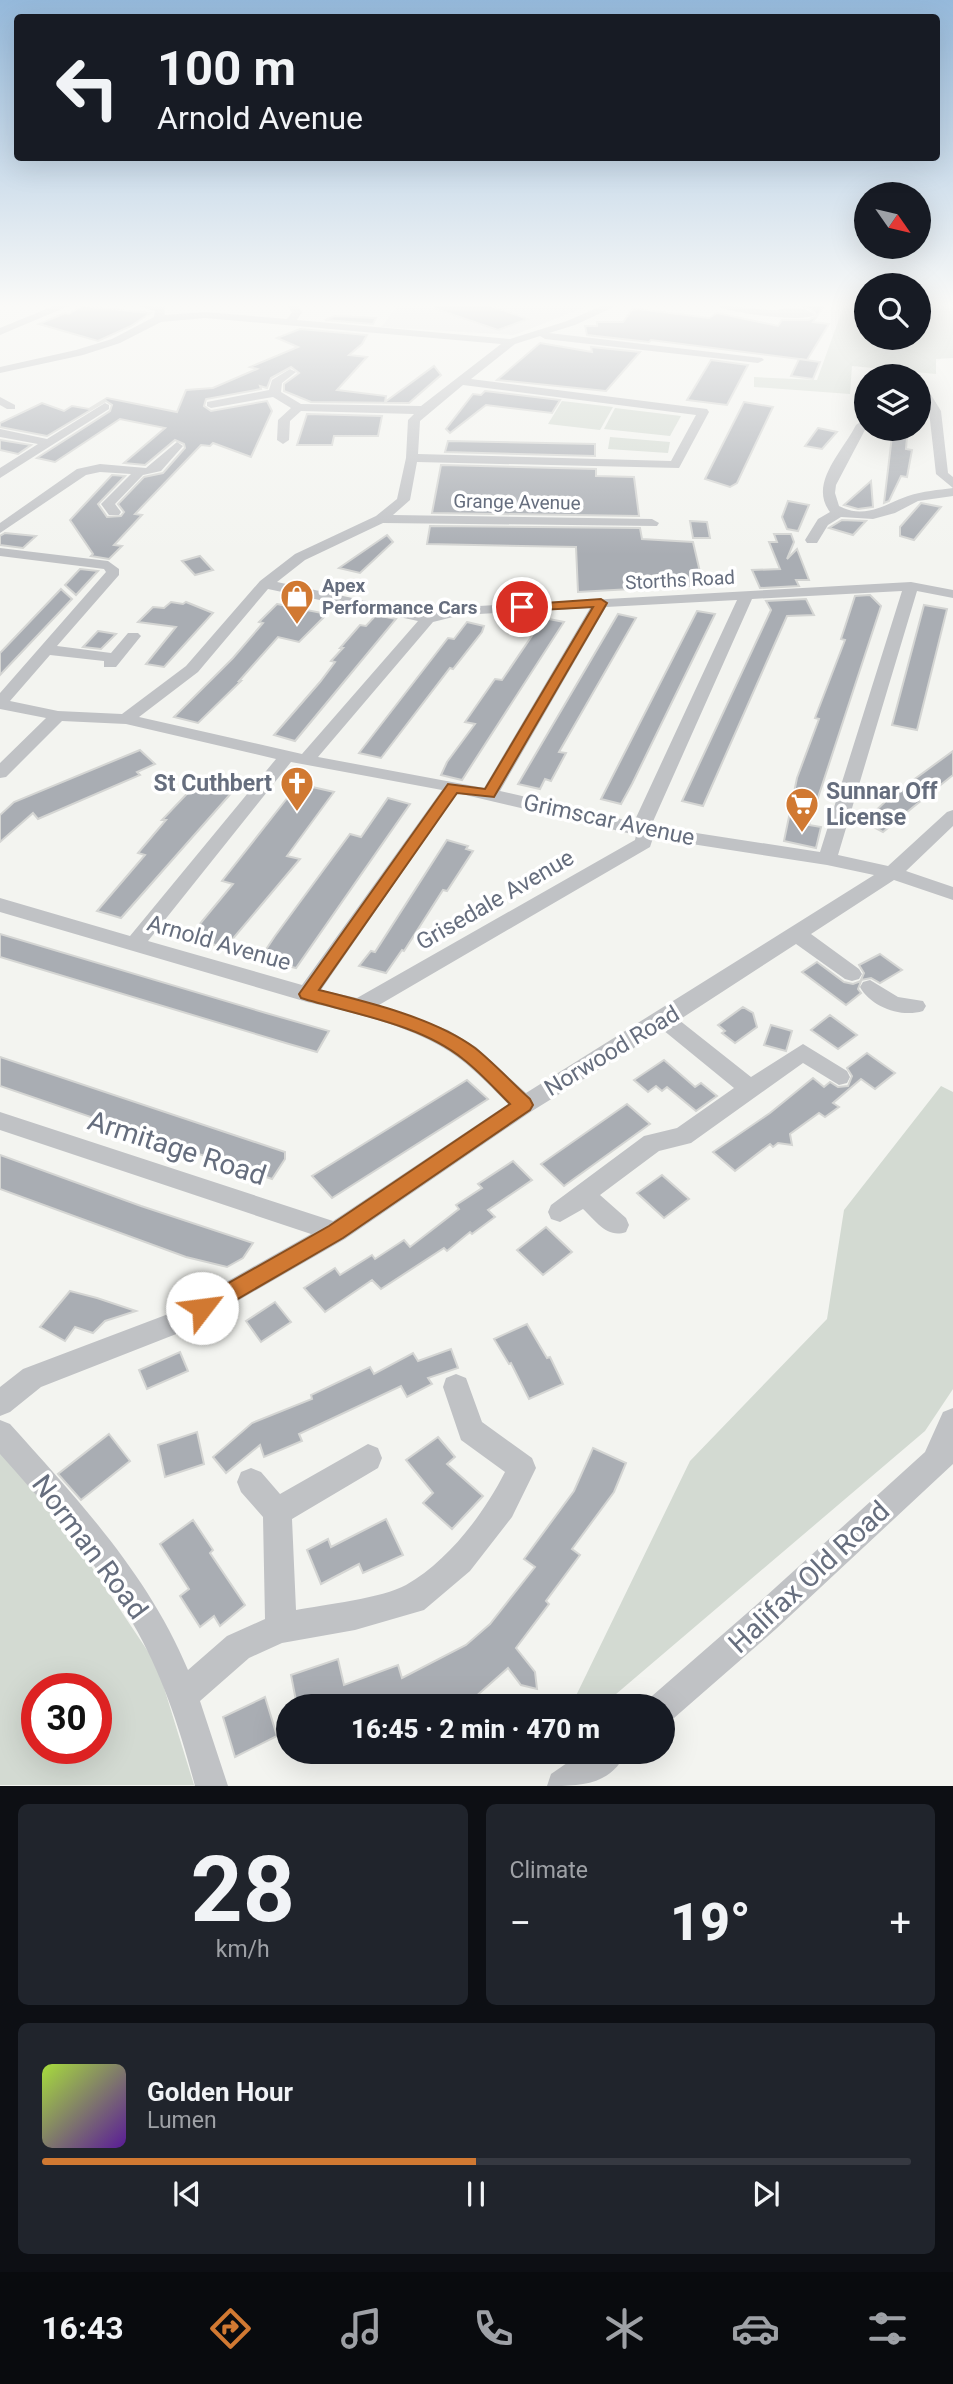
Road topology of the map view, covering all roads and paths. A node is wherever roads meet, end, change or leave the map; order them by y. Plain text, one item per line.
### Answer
1 (275, 388) edge
2 (452, 388) edge
3 (518, 388) edge
4 (275, 393) junction
5 (211, 404) dead end
6 (931, 404) edge
7 (105, 407) dead end
8 (298, 407) junction
9 (424, 410) junction
10 (0, 433) edge
11 (283, 440) dead end
12 (855, 441) edge
13 (50, 443) junction
14 (177, 446) dead end
15 (412, 458) junction
16 (137, 472) junction
17 (0, 474) edge
18 (953, 484) edge
19 (953, 492) edge
20 (114, 512) dead end
21 (838, 513) junction
22 (381, 519) junction
23 (652, 523) dead end
24 (0, 529) edge
25 (812, 540) dead end
26 (0, 552) edge
27 (265, 584) junction
28 (911, 586) junction
29 (953, 594) edge
30 (746, 596) junction
31 (601, 603) junction
32 (429, 619) junction
33 (133, 636) dead end
34 (48, 650) junction
35 (0, 703) edge
36 (58, 716) junction
37 (127, 719) junction
38 (287, 756) junction
39 (306, 760) junction
40 (0, 773) edge
41 (453, 787) junction
42 (489, 794) junction
43 (953, 816) edge
44 (643, 831) junction
45 (827, 859) junction
46 (892, 873) junction
47 (953, 894) edge
48 (0, 905) edge
49 (799, 935) junction
50 (134, 944) junction
51 (852, 974) dead end
52 (870, 987) dead end
53 (307, 994) junction
54 (360, 1006) junction
55 (916, 1006) dead end
56 (664, 1019) junction
57 (839, 1077) dead end
58 (749, 1088) junction
59 (523, 1105) junction
60 (0, 1121) edge
61 (584, 1195) junction
62 (560, 1212) dead end
63 (617, 1225) dead end
64 (336, 1232) junction
65 (456, 1387) dead end
66 (0, 1403) edge
67 (953, 1421) edge
68 (0, 1433) edge
69 (945, 1452) edge
70 (368, 1458) dead end
71 (251, 1482) dead end
72 (276, 1512) junction
73 (281, 1628) junction
74 (183, 1696) junction
75 (675, 1697) edge
76 (594, 1764) edge
77 (212, 1786) edge
78 (564, 1786) edge

1 - 4 street
2 - 9 street
3 - 15 street
4 - 5 street
4 - 8 street
6 - 18 street
7 - 13 street
8 - 9 street
8 - 11 street
9 - 15 street
10 - 13 street
12 - 21 street
13 - 17 street
14 - 16 street
15 - 22 street
16 - 20 street
16 - 24 street
19 - 21 street
21 - 25 street
22 - 23 street, Grange Avenue
22 - 27 street
26 - 34 street
27 - 32 street
27 - 37 street
28 - 29 street, Storths Road
28 - 30 street, Storths Road
28 - 45 street
30 - 31 street, Storths Road
30 - 44 street, Grisedale Avenue
31 - 32 street, Storths Road
31 - 42 street
32 - 39 street
33 - 34 street
34 - 35 street
35 - 36 street, Grimscar Avenue
36 - 37 street, Grimscar Avenue
36 - 40 street
37 - 38 street, Grimscar Avenue
38 - 39 street, Grimscar Avenue
38 - 50 street
39 - 41 street, Grimscar Avenue
41 - 42 street, Grimscar Avenue
41 - 53 street
42 - 44 street, Grimscar Avenue
43 - 46 street, Norwood Road
44 - 45 street, Grimscar Avenue
44 - 54 street, Grisedale Avenue
45 - 46 street, Grimscar Avenue
46 - 47 street, Grimscar Avenue
46 - 49 street, Norwood Road
48 - 50 street, Arnold Avenue
49 - 51 street
49 - 56 street, Norwood Road
50 - 53 street, Arnold Avenue
52 - 55 street
53 - 54 street, Arnold Avenue
54 - 59 street, Arnold Avenue
56 - 58 street
56 - 59 street, Norwood Road
57 - 58 street
58 - 61 street
59 - 64 street, Norwood Road
60 - 64 street, Armitage Road
61 - 62 street
61 - 63 street
64 - 66 street, Norwood Road
65 - 73 street
67 - 69 street
68 - 74 street, Norman Road
69 - 75 street, Halifax Old Road
70 - 72 street
71 - 72 street
72 - 73 street
73 - 74 street
74 - 77 street, Norman Road
76 - 78 street

